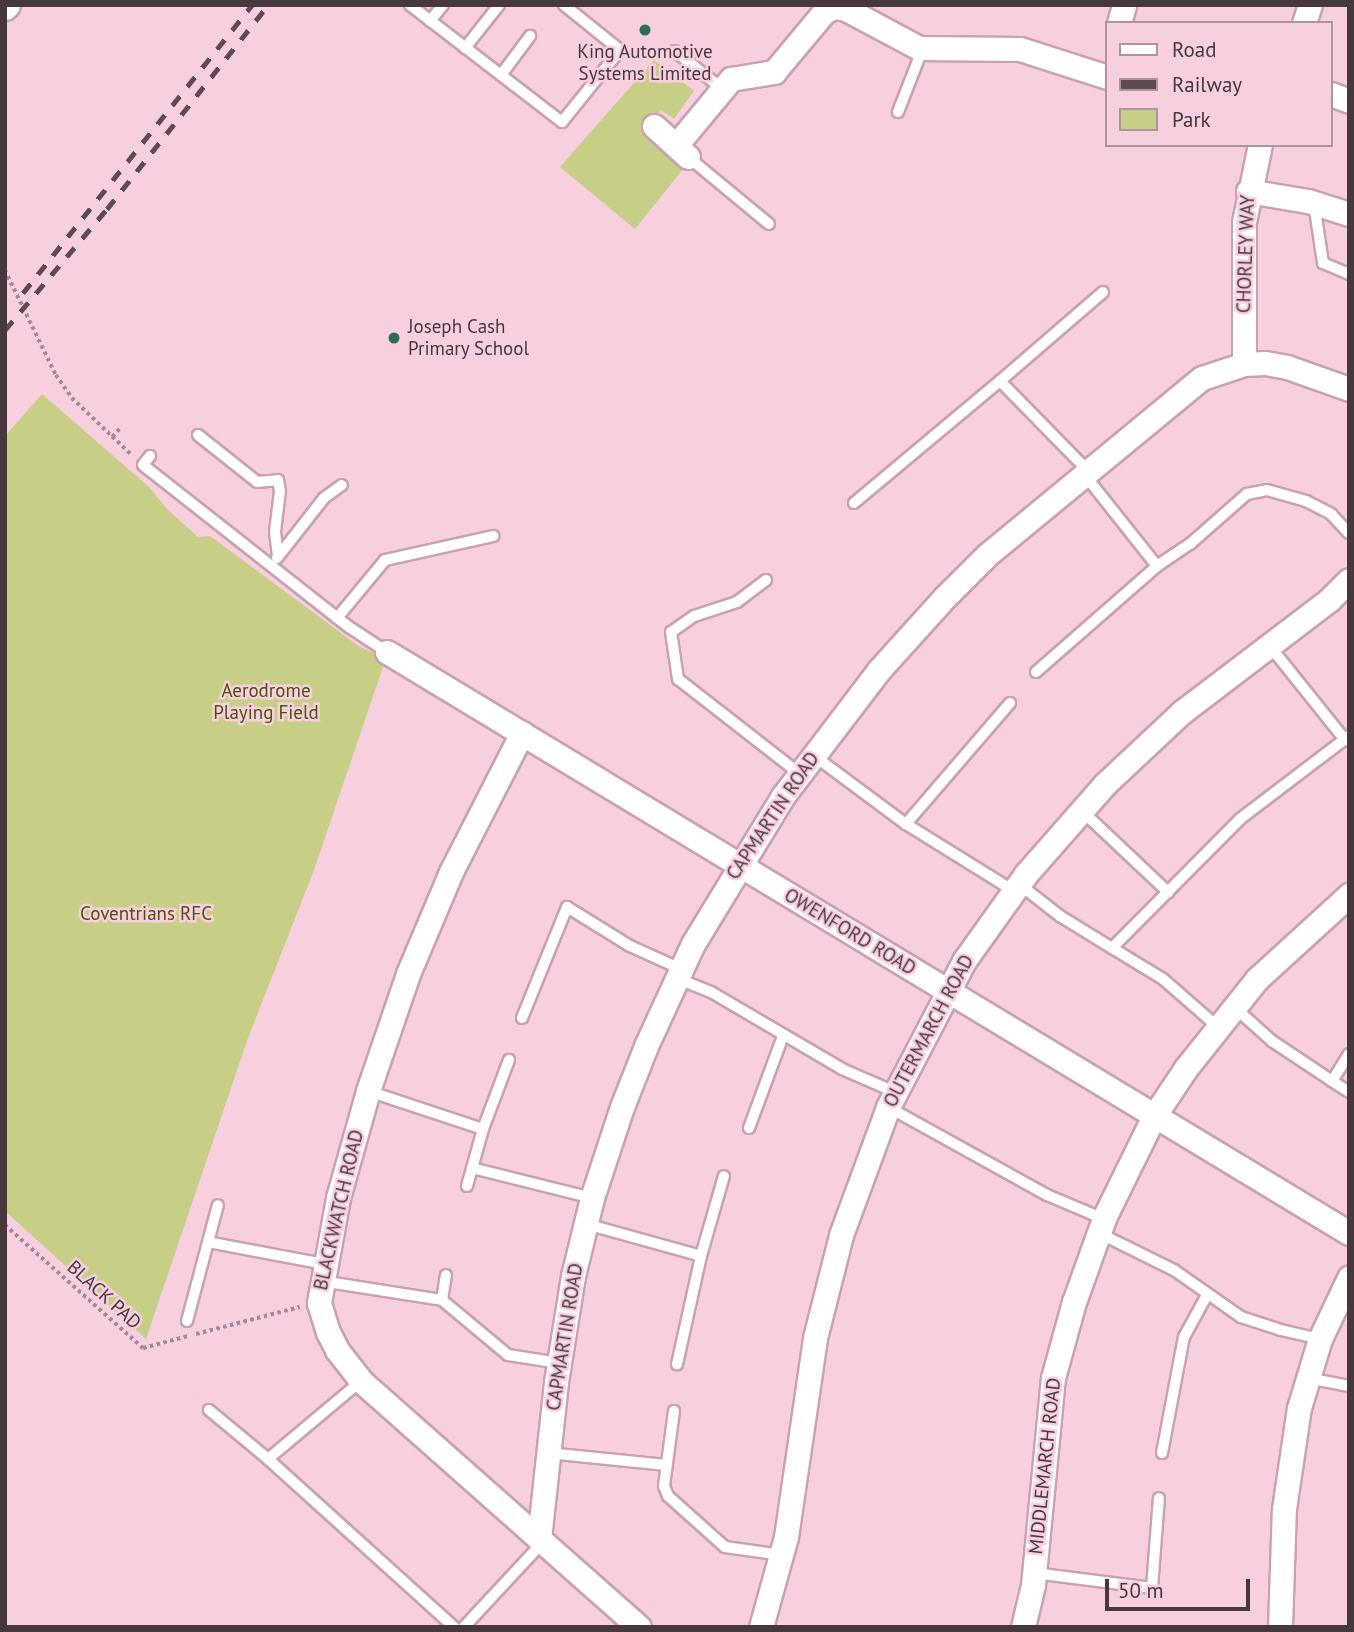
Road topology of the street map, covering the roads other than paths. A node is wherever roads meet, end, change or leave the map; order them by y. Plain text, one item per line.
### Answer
1 (410, 5) edge
2 (443, 5) edge
3 (499, 5) edge
4 (564, 5) edge
5 (841, 6) edge
6 (430, 21) junction
7 (530, 36) dead end
8 (465, 48) junction
9 (923, 48) junction
10 (675, 51) dead end
11 (1105, 69) edge
12 (501, 75) junction
13 (721, 88) junction
14 (898, 112) dead end
15 (654, 125) dead end
16 (1259, 147) edge
17 (682, 151) junction
18 (1248, 191) junction
19 (1314, 203) junction
20 (1349, 214) edge
21 (769, 224) dead end
22 (1349, 274) edge
23 (1103, 292) dead end
24 (1244, 365) junction
25 (1000, 381) junction
26 (1349, 389) edge
27 (198, 435) dead end
28 (147, 461) road end
29 (1086, 473) junction
30 (342, 485) dead end
31 (854, 503) dead end
32 (1349, 533) edge
33 (493, 536) dead end
34 (275, 561) junction
35 (1157, 566) junction
36 (766, 580) dead end
37 (1349, 580) edge
38 (337, 618) junction
39 (1269, 645) junction
40 (387, 652) joint
41 (1036, 672) dead end
42 (1010, 703) dead end
43 (523, 733) junction
44 (1347, 738) edge
45 (813, 755) junction
46 (800, 774) junction
47 (1081, 810) junction
48 (906, 824) junction
49 (739, 865) junction
50 (1016, 887) junction
51 (1168, 892) junction
52 (1349, 895) edge
53 (1112, 948) junction
54 (678, 973) junction
55 (947, 991) junction
56 (1234, 1007) junction
57 (522, 1018) dead end
58 (1218, 1027) junction
59 (783, 1036) junction
60 (1349, 1054) edge
61 (509, 1060) dead end
62 (1332, 1081) junction
63 (368, 1091) junction
64 (1349, 1092) edge
65 (891, 1100) junction
66 (1154, 1116) junction
67 (749, 1128) dead end
68 (483, 1129) junction
69 (472, 1168) junction
70 (724, 1176) dead end
71 (467, 1186) dead end
72 (592, 1198) junction
73 (218, 1205) dead end
74 (586, 1224) junction
75 (1102, 1226) junction
76 (1349, 1233) edge
77 (208, 1242) junction
78 (701, 1256) junction
79 (446, 1275) dead end
80 (1349, 1278) edge
81 (321, 1283) junction
82 (1207, 1295) junction
83 (442, 1300) junction
84 (187, 1321) dead end
85 (1320, 1339) junction
86 (559, 1363) junction
87 (677, 1364) dead end
88 (1308, 1378) junction
89 (361, 1381) junction
90 (1349, 1386) edge
91 (209, 1410) dead end
92 (674, 1411) dead end
93 (548, 1453) junction
94 (1162, 1453) dead end
95 (268, 1459) junction
96 (666, 1465) junction
97 (1159, 1498) dead end
98 (541, 1541) junction
99 (782, 1555) junction
100 (1034, 1573) junction
101 (454, 1627) edge
102 (464, 1627) edge
103 (639, 1627) edge
104 (761, 1627) edge
105 (1023, 1627) edge
106 (1280, 1627) edge

1 - 6 lane
2 - 6 lane
3 - 8 lane
4 - 12 lane
5 - 9 street
5 - 13 street
6 - 8 lane
7 - 12 lane
8 - 12 lane
9 - 11 street
9 - 14 lane
10 - 13 lane
13 - 17 street
15 - 17 street
16 - 18 street, CHORLEY WAY
17 - 21 lane
18 - 19 street
18 - 24 street, CHORLEY WAY
19 - 20 street
19 - 22 lane
23 - 25 lane
24 - 26 street, CAPMARTIN ROAD
24 - 29 street, CAPMARTIN ROAD
25 - 29 lane
25 - 31 lane
27 - 34 lane
28 - 34 lane
29 - 35 lane
29 - 45 street, CAPMARTIN ROAD
30 - 34 lane
32 - 35 lane
33 - 38 lane
34 - 38 lane
35 - 41 lane
36 - 46 lane
37 - 39 street, OUTERMARCH ROAD
38 - 40 lane
39 - 44 lane
39 - 47 street, OUTERMARCH ROAD
40 - 43 street, OWENFORD ROAD
42 - 48 lane
43 - 49 street, OWENFORD ROAD
43 - 63 street, BLACKWATCH ROAD
44 - 51 lane
45 - 46 street, CAPMARTIN ROAD
45 - 48 lane
46 - 49 street, CAPMARTIN ROAD
47 - 50 street, OUTERMARCH ROAD
47 - 51 lane
48 - 50 lane
49 - 54 street, CAPMARTIN ROAD
49 - 55 street, OWENFORD ROAD
50 - 53 lane
50 - 55 street, OUTERMARCH ROAD
51 - 53 lane
52 - 56 street, MIDDLEMARCH ROAD
53 - 58 lane
54 - 57 lane
54 - 59 lane
54 - 72 street, CAPMARTIN ROAD
55 - 65 street, OUTERMARCH ROAD
55 - 66 street, OWENFORD ROAD
56 - 58 street, MIDDLEMARCH ROAD
56 - 62 lane
58 - 66 street, MIDDLEMARCH ROAD
59 - 65 lane
59 - 67 lane
60 - 62 lane
61 - 68 lane
62 - 64 lane
63 - 68 lane
63 - 81 street, BLACKWATCH ROAD
65 - 75 lane
65 - 99 street, OUTERMARCH ROAD
66 - 75 street, MIDDLEMARCH ROAD
66 - 76 street, OWENFORD ROAD
68 - 69 lane
69 - 71 lane
69 - 72 lane
70 - 78 lane
72 - 74 street, CAPMARTIN ROAD
73 - 77 lane
74 - 78 lane
74 - 86 street, CAPMARTIN ROAD
75 - 82 lane
75 - 100 street, MIDDLEMARCH ROAD
77 - 81 lane
77 - 84 lane
78 - 87 lane
79 - 83 lane
80 - 85 street
81 - 83 lane
81 - 89 street, BLACKWATCH ROAD
82 - 85 lane
82 - 94 lane
83 - 86 lane
85 - 88 street
86 - 93 street, CAPMARTIN ROAD
88 - 90 lane
88 - 106 street
89 - 95 lane
89 - 98 street, BLACKWATCH ROAD
91 - 95 lane
92 - 96 lane
93 - 96 lane
93 - 98 street, CAPMARTIN ROAD
95 - 101 lane
96 - 99 lane
97 - 100 lane
98 - 102 lane
98 - 103 street, BLACKWATCH ROAD
99 - 104 street, OUTERMARCH ROAD
100 - 105 street, MIDDLEMARCH ROAD

